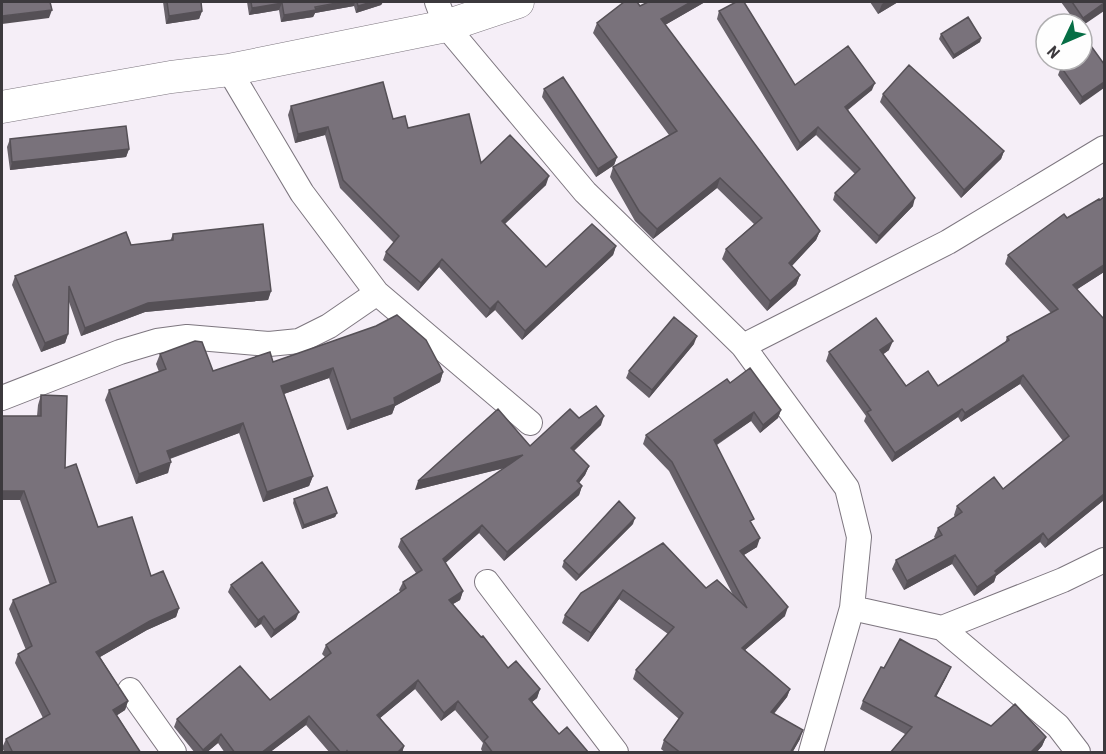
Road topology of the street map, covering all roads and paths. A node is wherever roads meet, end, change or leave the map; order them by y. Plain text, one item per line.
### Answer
1 (518, 2) edge
2 (441, 14) edge
3 (229, 69) junction
4 (2, 107) edge
5 (1104, 148) edge
6 (377, 293) junction
7 (743, 346) junction
8 (2, 398) edge
9 (530, 423) dead end
10 (1104, 560) edge
11 (487, 582) dead end
12 (852, 608) junction
13 (942, 628) junction
14 (130, 690) dead end
15 (174, 753) edge
16 (616, 753) edge
17 (811, 753) edge
18 (1078, 753) edge

1 - 2 street
2 - 3 street
2 - 7 street
3 - 4 street
3 - 6 street
5 - 7 street
6 - 8 street
6 - 9 street
7 - 12 street
10 - 13 street
11 - 16 street
12 - 13 street
12 - 17 street
13 - 18 street
14 - 15 street

